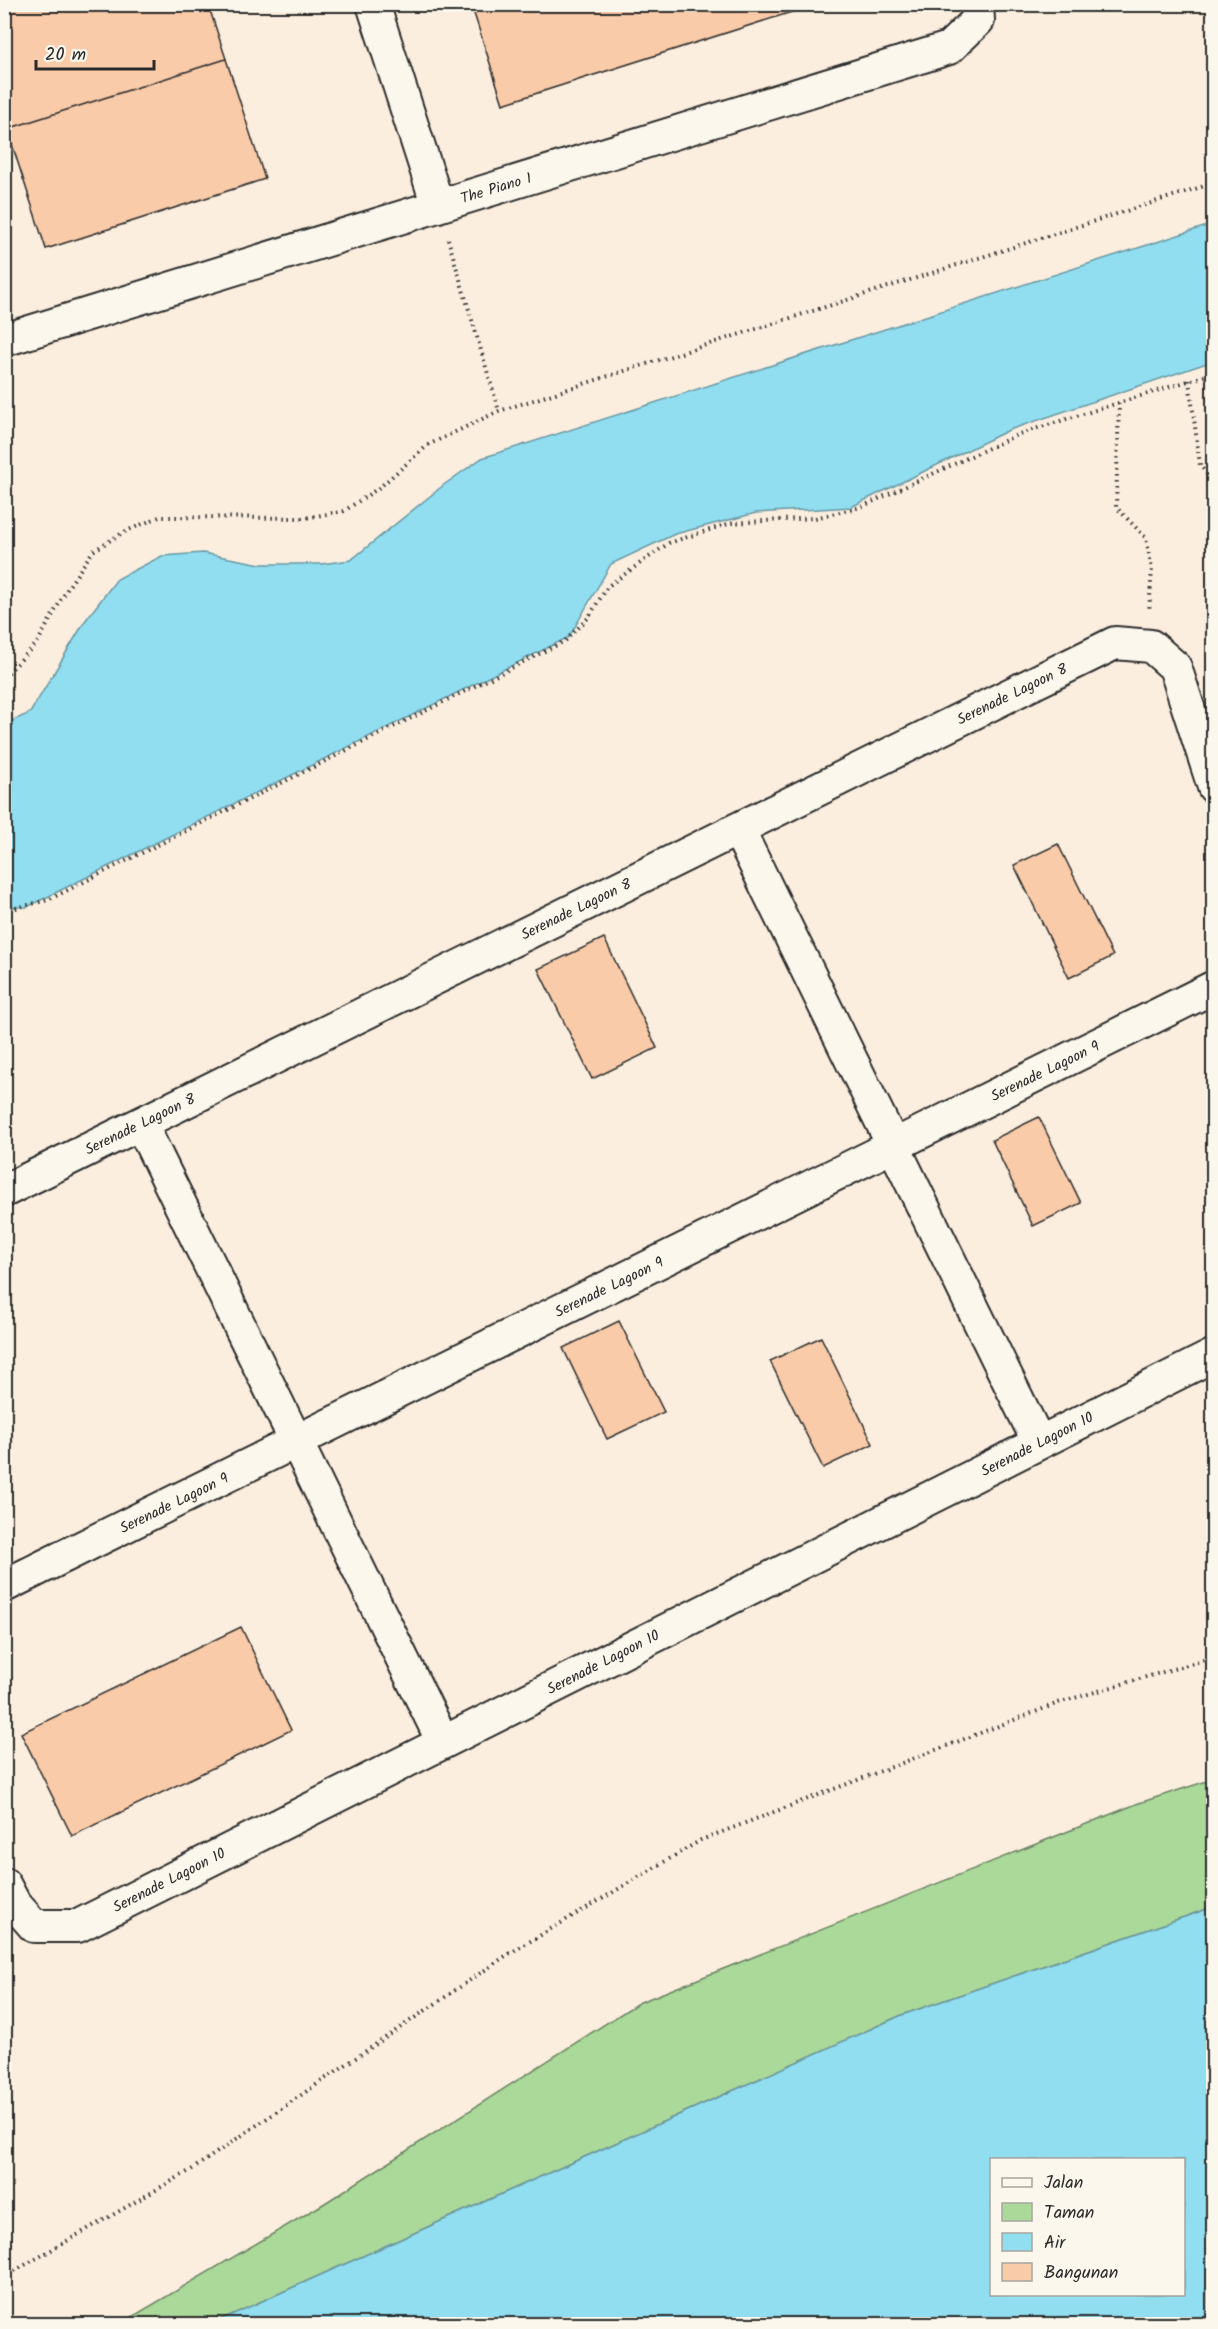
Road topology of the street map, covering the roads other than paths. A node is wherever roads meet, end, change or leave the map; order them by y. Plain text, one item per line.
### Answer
1 (373, 4) edge
2 (978, 12) edge
3 (438, 206) junction
4 (4, 340) edge
5 (1214, 787) edge
6 (738, 829) junction
7 (1214, 987) edge
8 (141, 1124) junction
9 (894, 1146) junction
10 (4, 1191) edge
11 (1214, 1355) edge
12 (296, 1442) junction
13 (1039, 1443) junction
14 (4, 1586) edge
15 (443, 1742) junction
16 (4, 1884) edge

1 - 3 street
2 - 3 street, The Piano 1
3 - 4 street, The Piano 1
5 - 6 street, Serenade Lagoon 8
6 - 8 street, Serenade Lagoon 8
6 - 9 street
7 - 9 street, Serenade Lagoon 9
8 - 10 street, Serenade Lagoon 8
8 - 12 street
9 - 12 street, Serenade Lagoon 9
9 - 13 street
11 - 13 street, Serenade Lagoon 10
12 - 14 street, Serenade Lagoon 9
12 - 15 street
13 - 15 street, Serenade Lagoon 10
15 - 16 street, Serenade Lagoon 10

